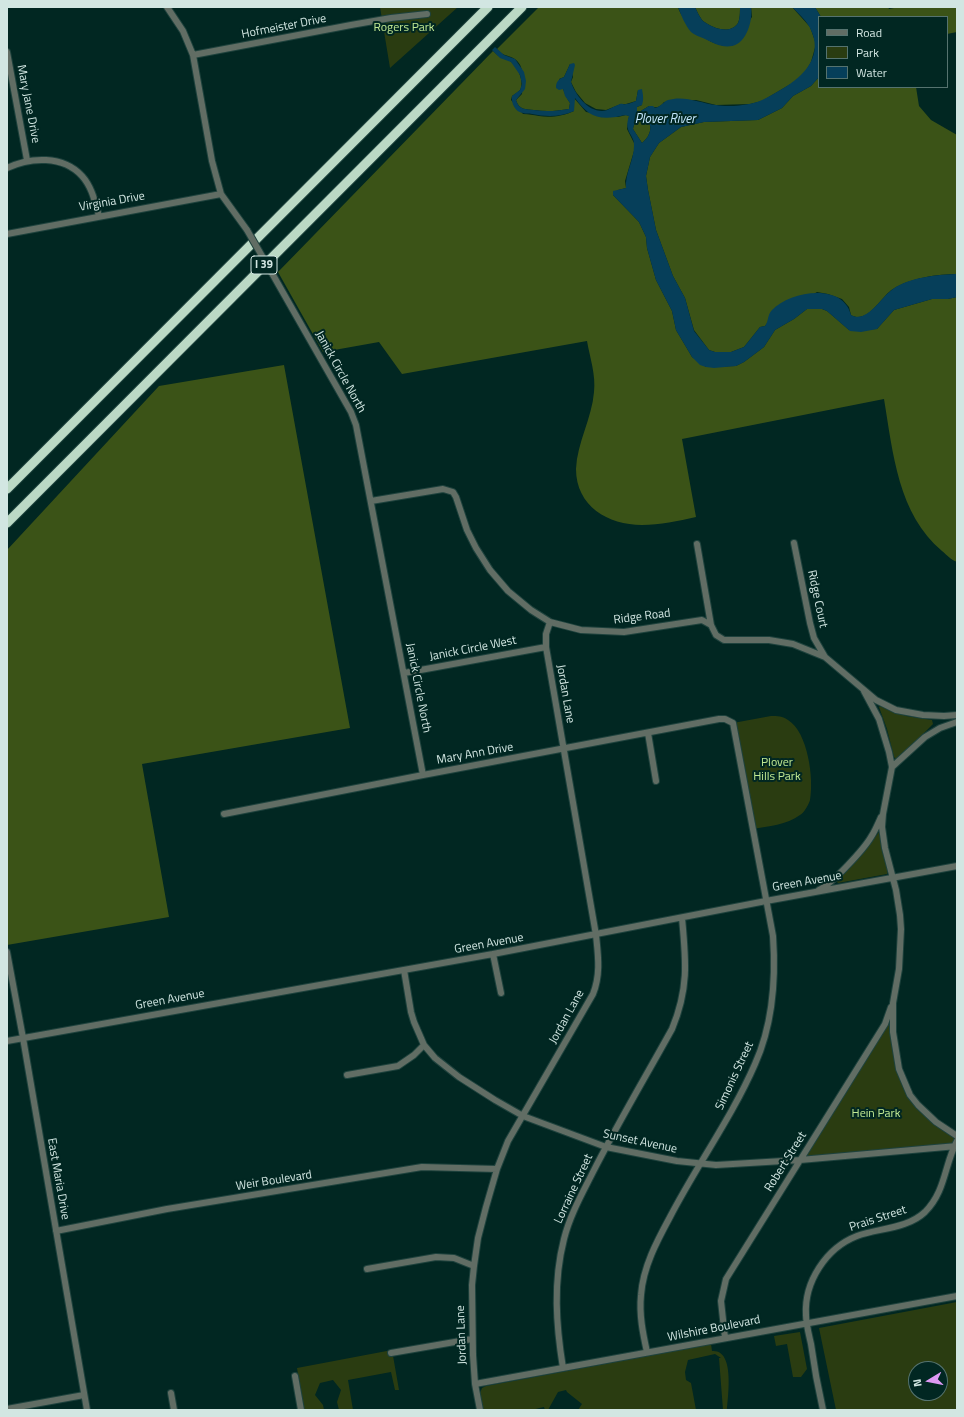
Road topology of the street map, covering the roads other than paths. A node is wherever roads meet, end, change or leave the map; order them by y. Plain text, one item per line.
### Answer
1 (167, 7) edge
2 (488, 7) edge
3 (522, 7) edge
4 (427, 14) dead end
5 (7, 52) edge
6 (193, 55) junction
7 (27, 160) junction
8 (7, 168) edge
9 (221, 194) junction
10 (99, 216) junction
11 (7, 234) edge
12 (7, 489) edge
13 (371, 501) junction
14 (7, 523) edge
15 (794, 543) dead end
16 (697, 544) dead end
17 (550, 622) junction
18 (711, 625) junction
19 (546, 647) junction
20 (825, 657) junction
21 (404, 673) junction
22 (862, 688) junction
23 (957, 715) edge
24 (730, 720) joint
25 (957, 722) edge
26 (648, 733) junction
27 (563, 749) junction
28 (892, 768) junction
29 (423, 775) junction
30 (656, 781) dead end
31 (224, 814) dead end
32 (883, 814) junction
33 (957, 866) edge
34 (893, 878) junction
35 (812, 893) junction
36 (766, 901) junction
37 (682, 918) junction
38 (596, 934) junction
39 (7, 952) edge
40 (493, 954) junction
41 (404, 970) junction
42 (501, 993) dead end
43 (892, 1003) junction
44 (23, 1038) junction
45 (7, 1041) edge
46 (424, 1045) junction
47 (346, 1075) dead end
48 (523, 1116) junction
49 (957, 1136) edge
50 (956, 1144) edge
51 (606, 1147) junction
52 (800, 1160) junction
53 (699, 1164) junction
54 (497, 1169) junction
55 (56, 1231) junction
56 (474, 1266) junction
57 (367, 1269) dead end
58 (957, 1296) edge
59 (807, 1323) junction
60 (725, 1338) junction
61 (472, 1339) junction
62 (647, 1352) junction
63 (391, 1353) dead end
64 (563, 1368) junction
65 (295, 1376) dead end
66 (475, 1384) junction
67 (171, 1393) dead end
68 (84, 1395) junction
69 (7, 1409) edge
70 (87, 1410) edge
71 (174, 1410) edge
72 (301, 1410) edge
73 (480, 1410) edge
74 (823, 1410) edge

1 - 6 street, Janick Circle North
2 - 12 highway, I 39
3 - 14 highway, I 39
4 - 6 street, Hofmeister Drive
5 - 7 street, Mary Jane Drive
6 - 9 street, Janick Circle North
7 - 8 street
7 - 10 street
9 - 10 street, Virginia Drive
9 - 13 street, Janick Circle North, bridge
10 - 11 street, Virginia Drive
13 - 17 street, Ridge Road
13 - 21 street, Janick Circle North
15 - 20 street, Ridge Court
16 - 18 street
17 - 18 street, Ridge Road
17 - 19 street, Jordan Lane
18 - 20 street
19 - 21 street, Janick Circle West
19 - 27 street, Jordan Lane
20 - 22 street
21 - 29 street, Janick Circle North
22 - 23 street
22 - 28 street
24 - 26 street, Mary Ann Drive
24 - 36 street, Simonis Street
25 - 28 street
26 - 27 street, Mary Ann Drive
26 - 30 street
27 - 29 street, Mary Ann Drive
27 - 38 street, Jordan Lane
28 - 32 street
29 - 31 street, Mary Ann Drive
32 - 34 street, Robert Street
32 - 35 street
33 - 34 street, Green Avenue
34 - 35 street, Green Avenue
34 - 43 street, Robert Street
35 - 36 street, Green Avenue
36 - 37 street, Green Avenue
36 - 53 street, Simonis Street
37 - 38 street, Green Avenue
37 - 51 street, Lorraine Street
38 - 40 street, Green Avenue
38 - 48 street, Jordan Lane
39 - 44 street, East Maria Drive
40 - 41 street, Green Avenue
40 - 42 street
41 - 44 street, Green Avenue
41 - 46 street, Sunset Avenue
43 - 49 street, Robert Street
43 - 52 street, Robert Street
44 - 45 street, Green Avenue
44 - 55 street, East Maria Drive
46 - 47 street
46 - 48 street, Sunset Avenue
48 - 51 street, Sunset Avenue
48 - 54 street, Jordan Lane
50 - 52 street, Sunset Avenue
50 - 59 street, Prais Street
51 - 53 street, Sunset Avenue
51 - 64 street, Lorraine Street
52 - 53 street, Sunset Avenue
52 - 60 street, Robert Street
53 - 62 street, Simonis Street
54 - 55 street, Weir Boulevard
54 - 56 street, Jordan Lane
55 - 68 street, East Maria Drive
56 - 57 street
56 - 61 street, Jordan Lane
58 - 59 street, Wilshire Boulevard
59 - 60 street, Wilshire Boulevard
59 - 74 street, Prais Street
60 - 62 street, Wilshire Boulevard
61 - 63 street
61 - 66 street, Jordan Lane
62 - 64 street, Wilshire Boulevard
64 - 66 street, Wilshire Boulevard
65 - 72 street
66 - 73 street, Jordan Lane
67 - 71 street
68 - 69 street
68 - 70 street, East Maria Drive

